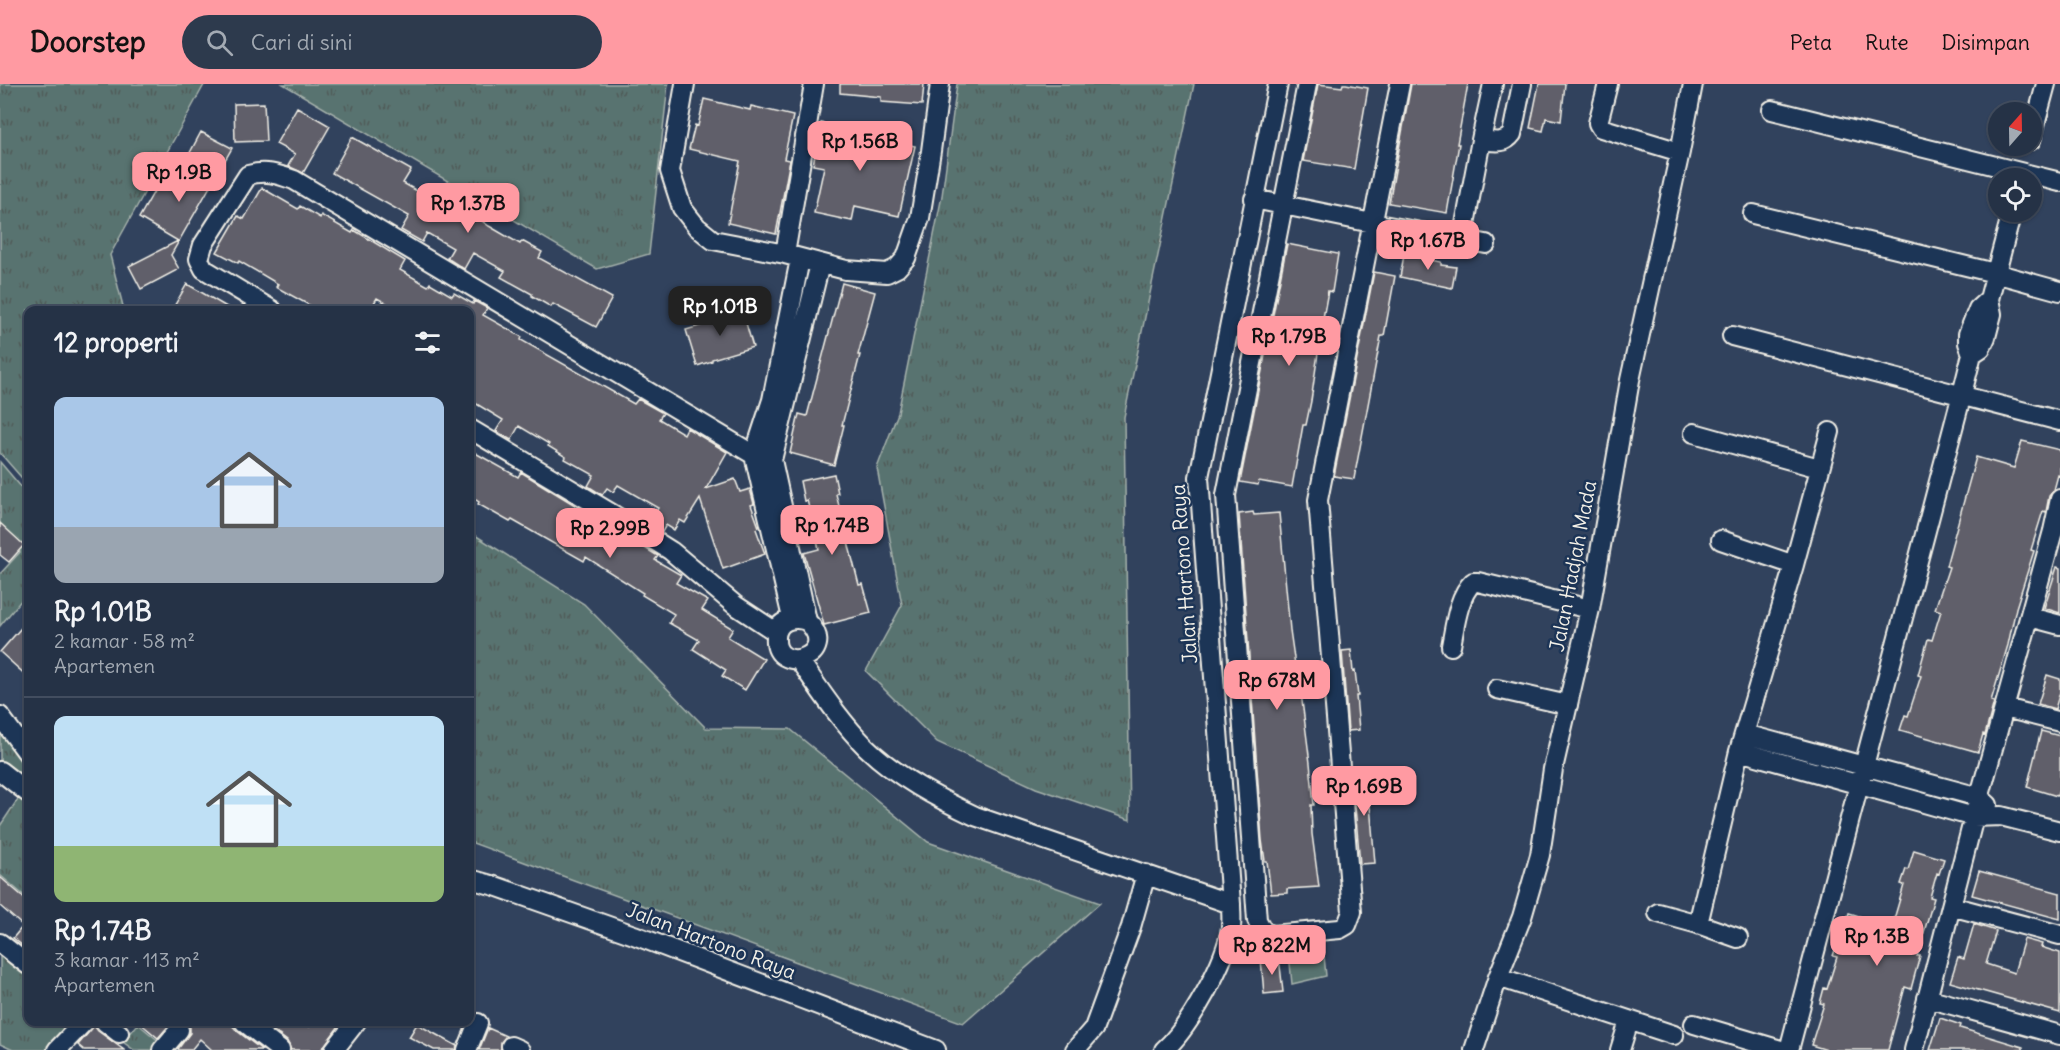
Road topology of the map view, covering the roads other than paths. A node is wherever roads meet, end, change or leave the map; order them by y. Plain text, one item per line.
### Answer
1 (685, 84) edge
2 (814, 84) edge
3 (940, 84) edge
4 (1278, 84) edge
5 (1306, 84) edge
6 (1400, 84) edge
7 (1492, 84) edge
8 (1522, 84) edge
9 (1608, 84) edge
10 (1693, 84) edge
11 (2046, 84) edge
12 (2041, 102) edge
13 (1772, 110) dead end
14 (1481, 140) junction
15 (1680, 152) junction
16 (1995, 168) edge
17 (2042, 179) edge
18 (2060, 182) edge
19 (1254, 199) junction
20 (1283, 205) junction
21 (1753, 214) dead end
22 (2009, 222) edge
23 (1372, 223) junction
24 (1462, 240) junction
25 (1486, 244) dead end
26 (793, 256) junction
27 (820, 264) junction
28 (1995, 273) junction
29 (2060, 291) edge
30 (265, 306) edge
31 (1732, 336) dead end
32 (1962, 394) junction
33 (2060, 421) edge
34 (474, 431) edge
35 (1830, 432) dead end
36 (1694, 433) dead end
37 (753, 455) junction
38 (772, 460) junction
39 (1819, 468) junction
40 (2060, 499) edge
41 (2057, 532) edge
42 (1721, 540) dead end
43 (1794, 565) junction
44 (1590, 609) junction
45 (2030, 617) junction
46 (800, 619) junction
47 (2060, 625) edge
48 (776, 632) junction
49 (1451, 646) dead end
50 (799, 660) junction
51 (1497, 689) dead end
52 (1568, 705) junction
53 (2005, 708) junction
54 (0, 716) edge
55 (2060, 722) edge
56 (1745, 734) junction
57 (24, 748) edge
58 (1739, 751) junction
59 (1864, 767) junction
60 (0, 771) edge
61 (1860, 785) junction
62 (24, 790) edge
63 (1979, 797) junction
64 (2001, 816) junction
65 (1974, 817) junction
66 (2060, 831) edge
67 (1146, 874) junction
68 (474, 880) edge
69 (1231, 904) junction
70 (1951, 906) junction
71 (1658, 913) dead end
72 (1698, 924) junction
73 (2060, 935) edge
74 (1738, 938) dead end
75 (0, 943) edge
76 (24, 962) edge
77 (1498, 977) junction
78 (1927, 998) junction
79 (1629, 1021) junction
80 (478, 1023) dead end
81 (1694, 1024) dead end
82 (80, 1026) edge
83 (111, 1026) edge
84 (249, 1026) edge
85 (353, 1026) edge
86 (179, 1030) dead end
87 (119, 1032) dead end
88 (1674, 1035) dead end
89 (2060, 1035) edge
90 (1168, 1049) edge
91 (57, 1050) edge
92 (162, 1050) edge
93 (280, 1050) edge
94 (334, 1050) edge
95 (467, 1050) edge
96 (936, 1050) edge
97 (1075, 1050) edge
98 (1474, 1050) edge
99 (1620, 1050) edge
100 (1781, 1050) edge
101 (1789, 1050) edge
102 (1914, 1050) edge

1 - 26 street
2 - 26 street
3 - 27 street
4 - 19 street, Jalan Hartono Raya
5 - 20 street
6 - 23 street
7 - 14 street
8 - 14 street
9 - 15 street
10 - 15 street, Jalan Hadjah Mada
11 - 12 street
13 - 16 street
14 - 24 street
15 - 44 street, Jalan Hadjah Mada
17 - 18 street
19 - 20 street
19 - 69 street, Jalan Hartono Raya
20 - 23 street
20 - 23 street
21 - 28 street
22 - 28 street
23 - 24 street
24 - 25 street
26 - 27 street
26 - 37 street
27 - 38 street
28 - 29 street
28 - 32 street
30 - 37 street
31 - 32 street
32 - 33 street
32 - 59 street
34 - 48 street
35 - 39 street
36 - 39 street
37 - 38 street
37 - 46 street
38 - 46 street
39 - 43 street
40 - 41 street
41 - 45 street
42 - 43 street
43 - 56 street
44 - 49 street
44 - 52 street, Jalan Hadjah Mada
45 - 47 street
45 - 53 street
46 - 48 street
46 - 50 street
48 - 50 street
50 - 67 street
51 - 52 street
52 - 77 street, Jalan Hadjah Mada
53 - 55 street
53 - 63 street
54 - 57 street
56 - 58 street
56 - 59 street
58 - 61 street
58 - 72 street
59 - 61 street
59 - 63 street
60 - 62 street
61 - 65 street
61 - 101 street
63 - 64 street
63 - 65 street
64 - 65 street
64 - 66 street
65 - 70 street
67 - 69 street
67 - 97 street
68 - 96 street, Jalan Hartono Raya
69 - 90 street, Jalan Hartono Raya
70 - 73 street
70 - 78 street
71 - 72 street
72 - 74 street
75 - 76 street
77 - 79 street
77 - 98 street, Jalan Hadjah Mada
78 - 89 street
78 - 102 street
79 - 88 street
79 - 99 street
80 - 95 street
81 - 100 street
82 - 91 street
83 - 87 street
84 - 93 street
85 - 94 street
86 - 92 street

